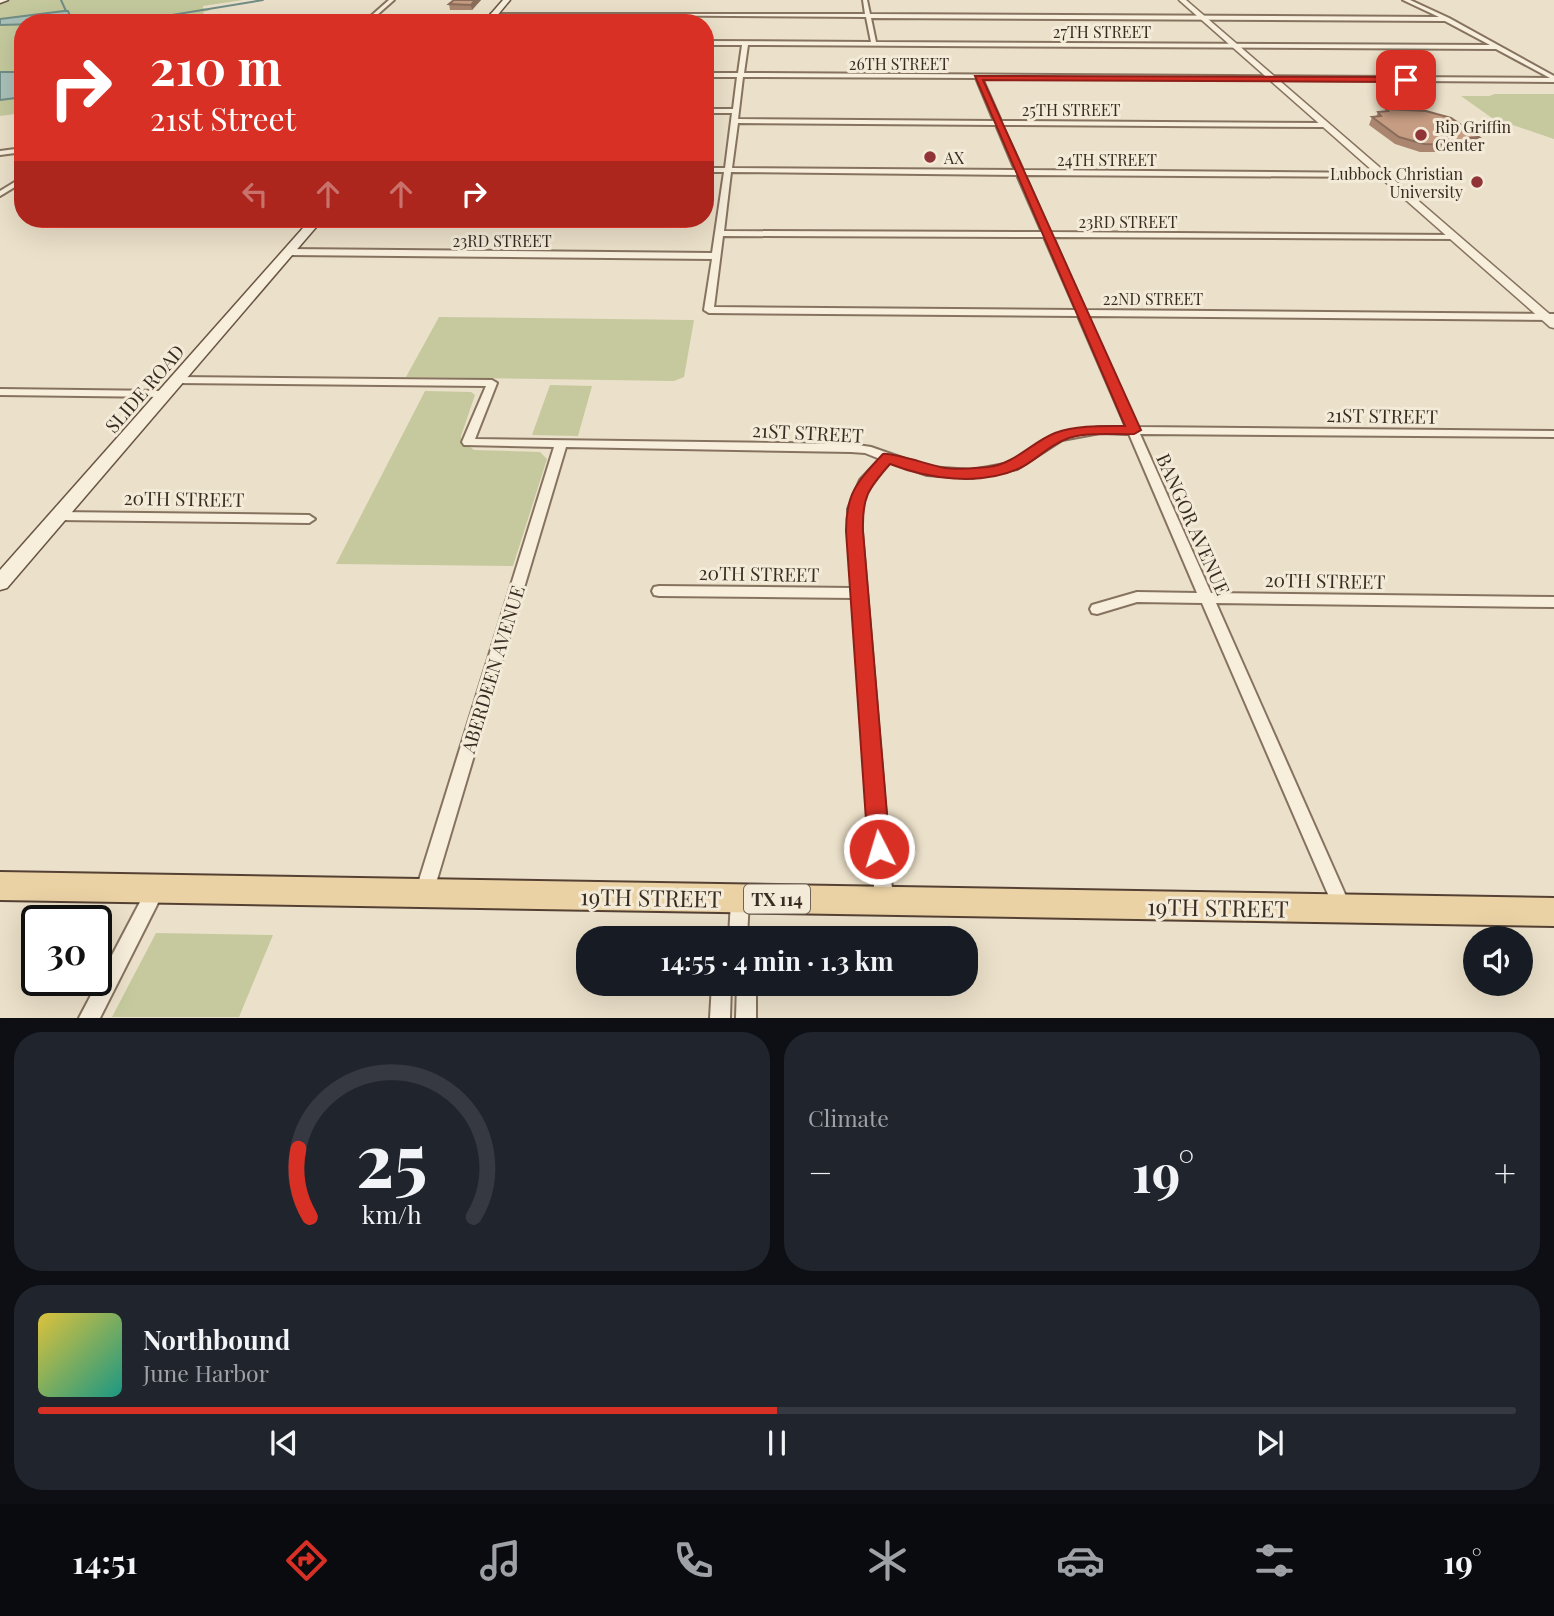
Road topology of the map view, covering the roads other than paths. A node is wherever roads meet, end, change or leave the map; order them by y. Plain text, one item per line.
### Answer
1 (392, 0) edge
2 (506, 0) edge
3 (865, 0) edge
4 (1182, 0) edge
5 (1405, 0) edge
6 (376, 14) edge
7 (494, 14) edge
8 (714, 15) edge
9 (869, 16) junction
10 (1202, 18) junction
11 (1447, 19) junction
12 (714, 43) edge
13 (745, 43) junction
14 (874, 44) junction
15 (1234, 46) junction
16 (1498, 47) junction
17 (714, 75) edge
18 (741, 75) junction
19 (978, 77) junction
20 (1272, 79) junction
21 (1554, 79) edge
22 (714, 111) edge
23 (736, 111) junction
24 (734, 121) junction
25 (999, 122) junction
26 (1324, 125) junction
27 (714, 170) edge
28 (727, 170) junction
29 (1021, 173) junction
30 (1382, 176) junction
31 (309, 228) edge
32 (718, 233) junction
33 (1048, 235) junction
34 (1453, 237) junction
35 (288, 252) junction
36 (715, 256) junction
37 (709, 310) joint
38 (1083, 313) junction
39 (1550, 317) edge
40 (1554, 324) edge
41 (177, 380) junction
42 (0, 392) edge
43 (165, 394) junction
44 (1134, 430) junction
45 (1554, 434) edge
46 (561, 444) junction
47 (888, 457) junction
48 (58, 516) junction
49 (309, 519) dead end
50 (0, 583) edge
51 (659, 591) dead end
52 (859, 593) junction
53 (1207, 598) junction
54 (1554, 602) edge
55 (1097, 610) dead end
56 (0, 886) edge
57 (156, 889) junction
58 (424, 893) junction
59 (740, 899) junction
60 (884, 901) junction
61 (1343, 909) junction
62 (1554, 912) edge
63 (739, 926) edge
64 (721, 996) edge
65 (747, 996) edge
66 (89, 1017) edge
67 (720, 1017) edge
68 (746, 1017) edge

1 - 6 street
2 - 7 main road
3 - 9 street
4 - 10 street
5 - 11 street
8 - 9 street
9 - 10 street
9 - 14 street
10 - 11 street
10 - 15 street
11 - 16 street
12 - 13 street, 27TH STREET
13 - 14 street, 27TH STREET
13 - 18 street
14 - 15 street, 27TH STREET
15 - 16 street, 27TH STREET
15 - 20 street
16 - 21 street
17 - 18 street, 26TH STREET
18 - 19 street, 26TH STREET
18 - 23 street
19 - 20 street, 26TH STREET
19 - 25 street, BANGOR AVENUE
20 - 21 street, 26TH STREET
20 - 26 street
22 - 23 street
23 - 24 street
24 - 25 street, 25TH STREET
24 - 28 street
25 - 26 street, 25TH STREET
25 - 29 street, BANGOR AVENUE
26 - 30 street
27 - 28 street, 24TH STREET
28 - 29 street, 24TH STREET
28 - 32 street
29 - 30 street, 24TH STREET
29 - 33 street, BANGOR AVENUE
30 - 34 street
31 - 35 main road, SLIDE ROAD
32 - 33 street, 23RD STREET
32 - 36 street
33 - 34 street, 23RD STREET
33 - 38 street, BANGOR AVENUE
34 - 39 street
35 - 36 street, 23RD STREET
35 - 41 main road, SLIDE ROAD
36 - 37 street
37 - 38 street, 22ND STREET
38 - 39 street, 22ND STREET
38 - 44 street, BANGOR AVENUE
39 - 40 street
41 - 43 main road, SLIDE ROAD
41 - 46 street, 21ST STREET
42 - 43 street
43 - 48 main road, SLIDE ROAD
44 - 45 street, 21ST STREET
44 - 47 street, 21ST STREET
44 - 53 street, BANGOR AVENUE
46 - 47 street, 21ST STREET
46 - 58 street, ABERDEEN AVENUE
47 - 52 street
48 - 49 street, 20TH STREET
48 - 50 main road, SLIDE ROAD
51 - 52 street, 20TH STREET
52 - 60 street
53 - 54 street, 20TH STREET
53 - 55 street, 20TH STREET
53 - 61 street, BANGOR AVENUE
56 - 57 main road, 19TH STREET / TX 114
57 - 58 main road, 19TH STREET / TX 114
57 - 66 street
58 - 59 main road, 19TH STREET / TX 114
59 - 60 main road, 19TH STREET / TX 114
59 - 63 street
60 - 61 main road, 19TH STREET / TX 114
61 - 62 main road, 19TH STREET / TX 114
64 - 67 street
65 - 68 street

